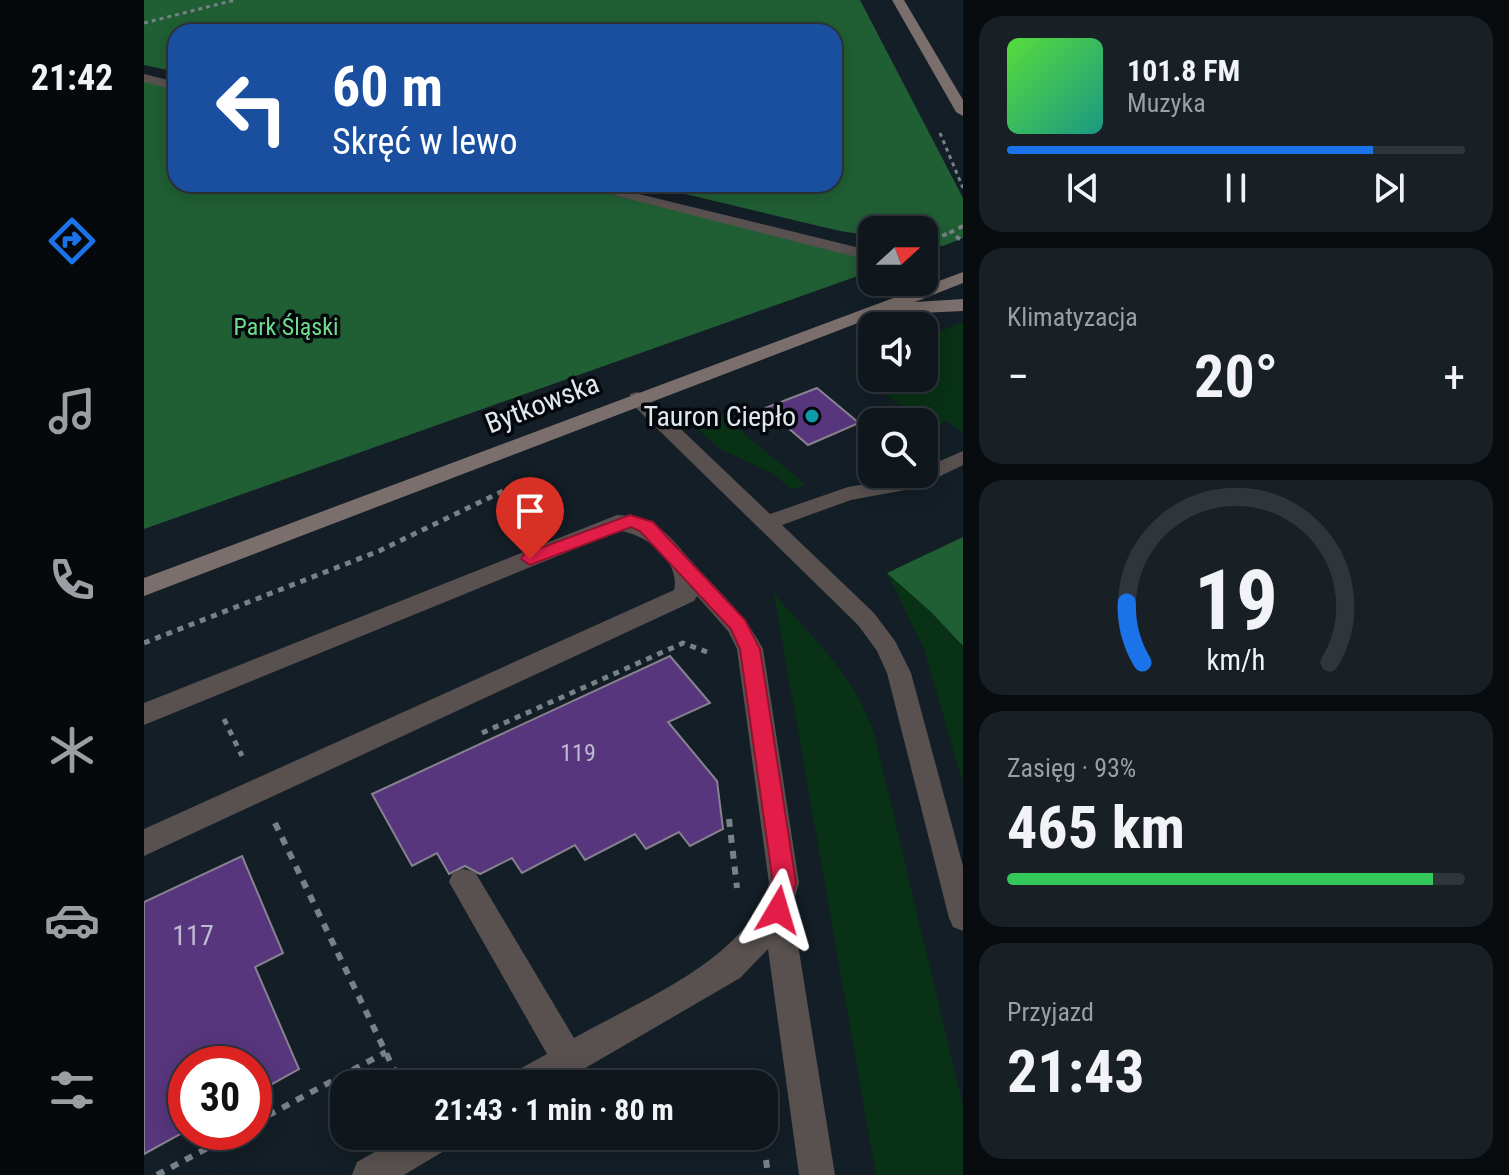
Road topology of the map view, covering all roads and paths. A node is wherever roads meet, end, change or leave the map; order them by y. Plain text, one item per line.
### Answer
1 (235, 0) edge
2 (898, 0) edge
3 (144, 23) edge
4 (144, 78) edge
5 (168, 84) edge
6 (963, 112) edge
7 (954, 169) dead end
8 (963, 169) edge
9 (611, 192) edge
10 (963, 226) edge
11 (951, 232) junction
12 (938, 238) edge
13 (963, 242) edge
14 (858, 253) edge
15 (963, 277) edge
16 (938, 282) edge
17 (905, 296) edge
18 (963, 305) edge
19 (878, 309) junction
20 (637, 398) junction
21 (963, 457) edge
22 (512, 487) dead end
23 (767, 523) junction
24 (688, 571) junction
25 (144, 587) edge
26 (144, 643) edge
27 (712, 654) dead end
28 (209, 689) junction
29 (144, 714) edge
30 (480, 734) dead end
31 (259, 791) junction
32 (729, 812) dead end
33 (291, 819) dead end
34 (276, 825) junction
35 (263, 831) dead end
36 (144, 843) edge
37 (464, 882) dead end
38 (778, 910) junction
39 (963, 918) edge
40 (744, 954) junction
41 (386, 1052) junction
42 (569, 1060) junction
43 (394, 1070) edge
44 (551, 1070) edge
45 (272, 1113) edge
46 (204, 1150) edge
47 (413, 1150) edge
48 (157, 1175) edge
49 (370, 1175) edge
50 (817, 1175) edge

1 - 3 path
2 - 6 street
4 - 5 street
7 - 8 path
9 - 14 street
10 - 11 path
11 - 12 path
11 - 13 path
15 - 16 street, Bytkowska
17 - 19 street, Bytkowska
18 - 19 street
19 - 20 street, Bytkowska
20 - 23 lane
20 - 25 street, Bytkowska
21 - 23 lane
22 - 26 path
23 - 39 lane
24 - 28 street
24 - 31 street
24 - 38 street
27 - 30 path
28 - 29 street
28 - 31 path
31 - 34 path
31 - 36 street
32 - 40 path
33 - 34 path
34 - 35 path
34 - 41 path
37 - 42 street
38 - 40 street
38 - 50 street
40 - 42 street
41 - 43 path
41 - 45 path
42 - 44 street
46 - 48 path
47 - 49 street

